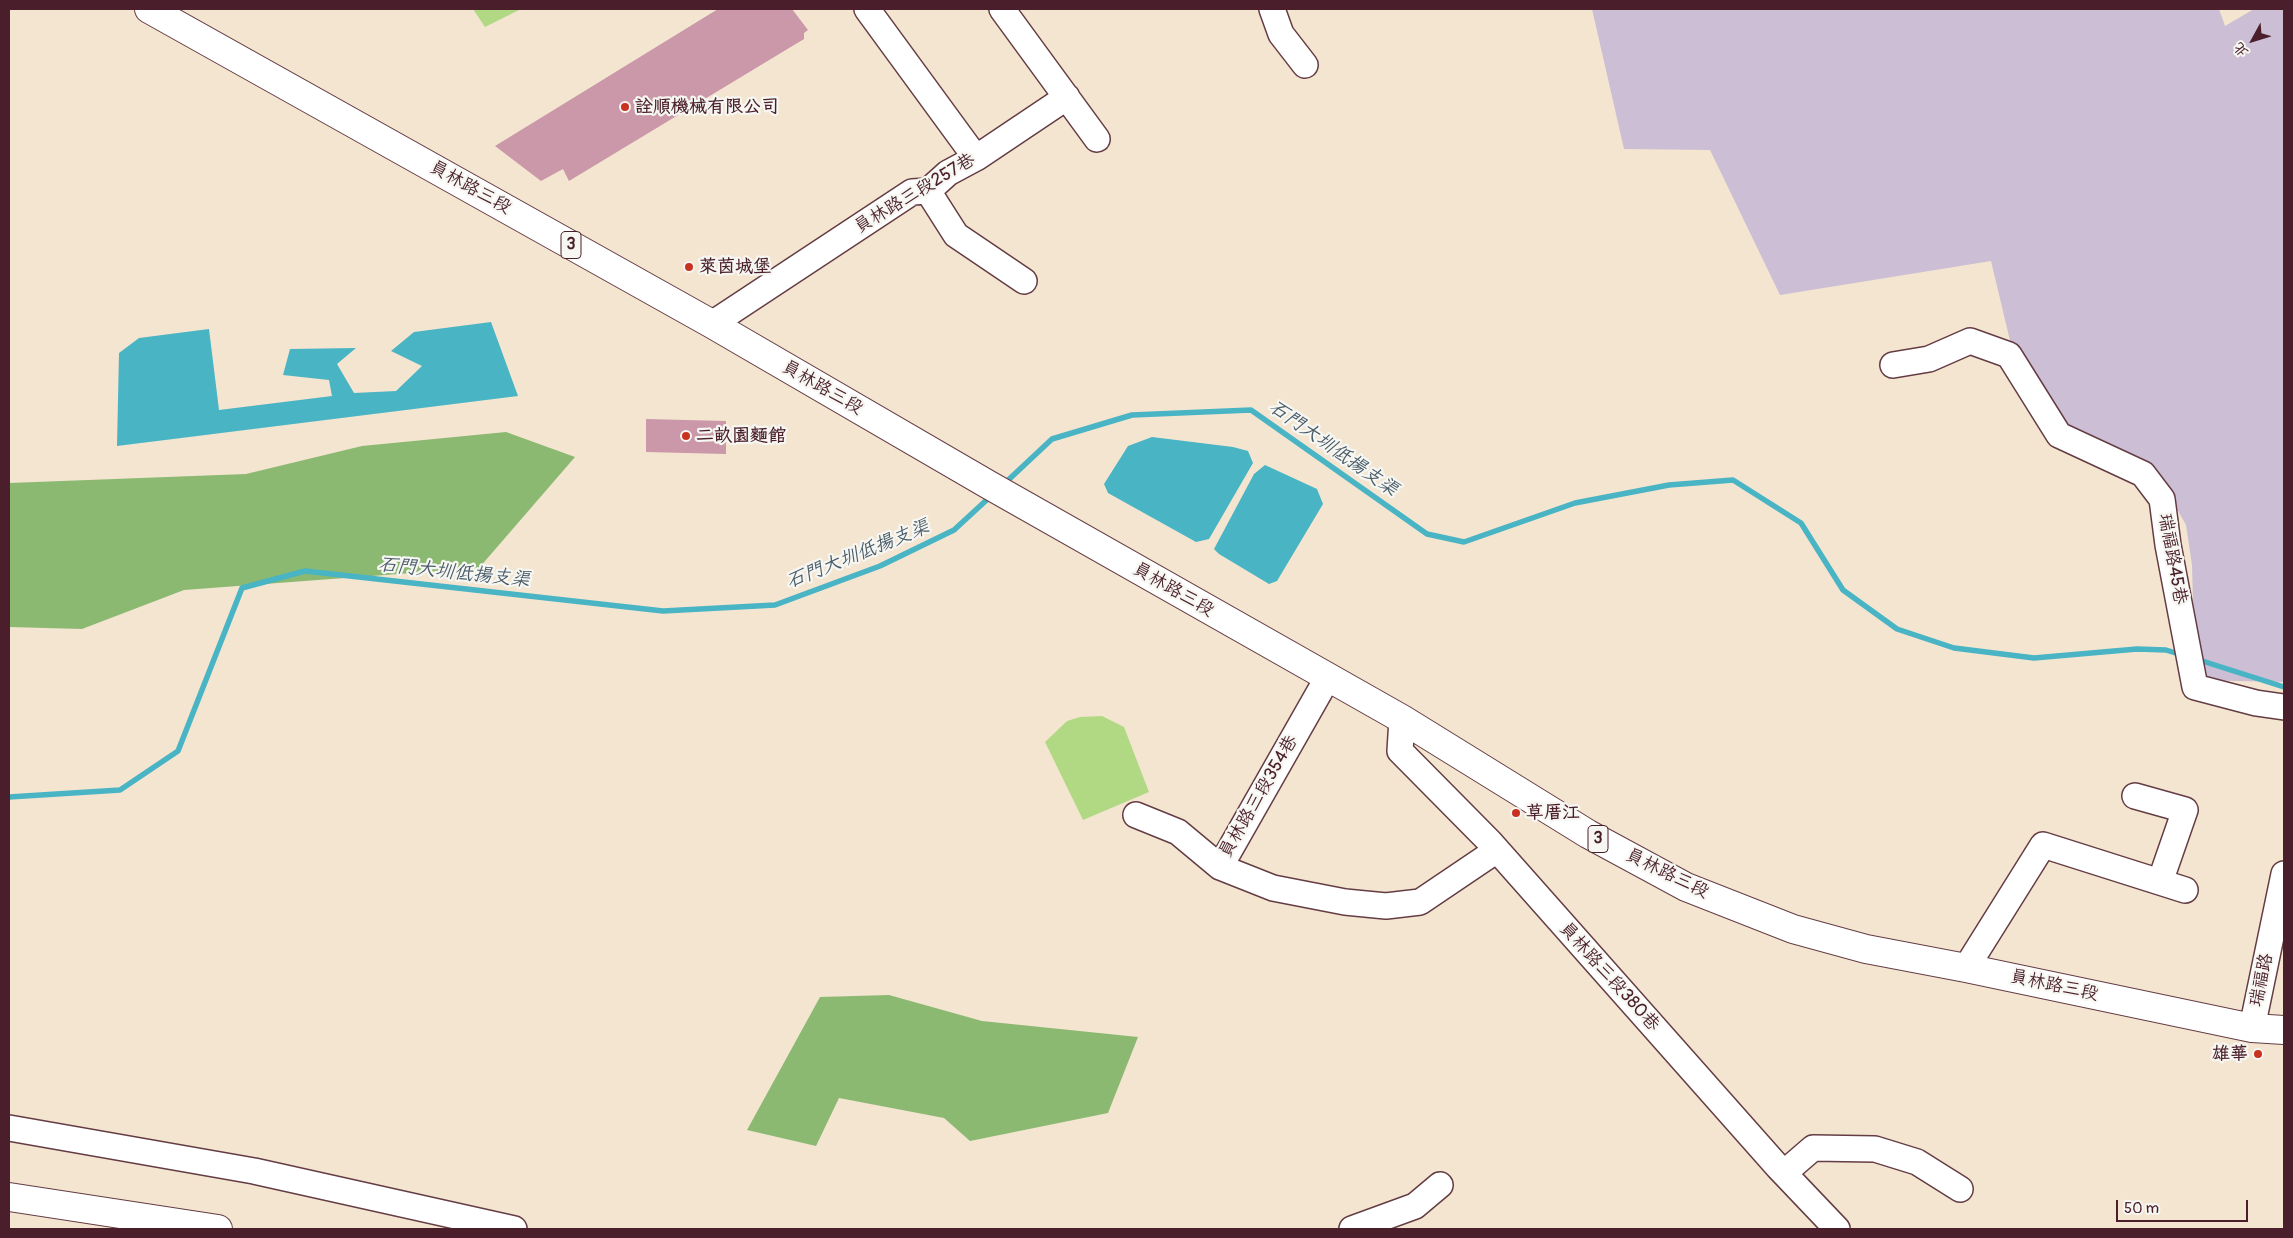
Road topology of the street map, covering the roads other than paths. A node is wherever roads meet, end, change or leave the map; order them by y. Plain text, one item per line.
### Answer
1 (149, 9) edge
2 (867, 9) edge
3 (1002, 9) edge
4 (1272, 9) edge
5 (1305, 65) dead end
6 (1067, 97) junction
7 (1097, 139) dead end
8 (976, 158) junction
9 (928, 191) junction
10 (1024, 281) dead end
11 (712, 324) junction
12 (1893, 365) dead end
13 (1328, 677) junction
14 (2284, 707) edge
15 (1402, 719) junction
16 (2135, 796) dead end
17 (1136, 815) dead end
18 (1497, 850) junction
19 (1220, 867) junction
20 (2284, 874) edge
21 (2160, 882) junction
22 (2185, 890) dead end
23 (1966, 968) junction
24 (2252, 1028) junction
25 (2284, 1030) edge
26 (2284, 1039) edge
27 (9, 1128) edge
28 (1784, 1173) junction
29 (1440, 1184) dead end
30 (1960, 1189) dead end
31 (9, 1197) edge
32 (218, 1229) edge
33 (514, 1229) edge
34 (1352, 1229) edge
35 (1837, 1229) edge

1 - 11 main road, 員林路三段 / 3
2 - 8 street
3 - 6 street
4 - 5 street
6 - 7 street
6 - 8 street, 員林路三段257巷
8 - 9 street, 員林路三段257巷
9 - 10 street
9 - 11 street, 員林路三段257巷
11 - 13 main road, 員林路三段 / 3
12 - 14 street, 瑞福路45巷
13 - 15 main road, 員林路三段 / 3
13 - 19 street, 員林路三段354巷
15 - 18 street, 員林路三段380巷
15 - 23 main road, 員林路三段 / 3
16 - 21 street
17 - 19 street
18 - 19 street, 員林路三段354巷
18 - 28 street, 員林路三段380巷
20 - 24 street, 瑞福路
21 - 22 street
21 - 23 street
23 - 24 main road, 員林路三段 / 3
24 - 25 main road, 員林路三段 / 3
24 - 26 main road, 員林路三段 / 3
27 - 33 street
28 - 30 street
28 - 35 street, 員林路三段380巷
29 - 34 street
31 - 32 main road

